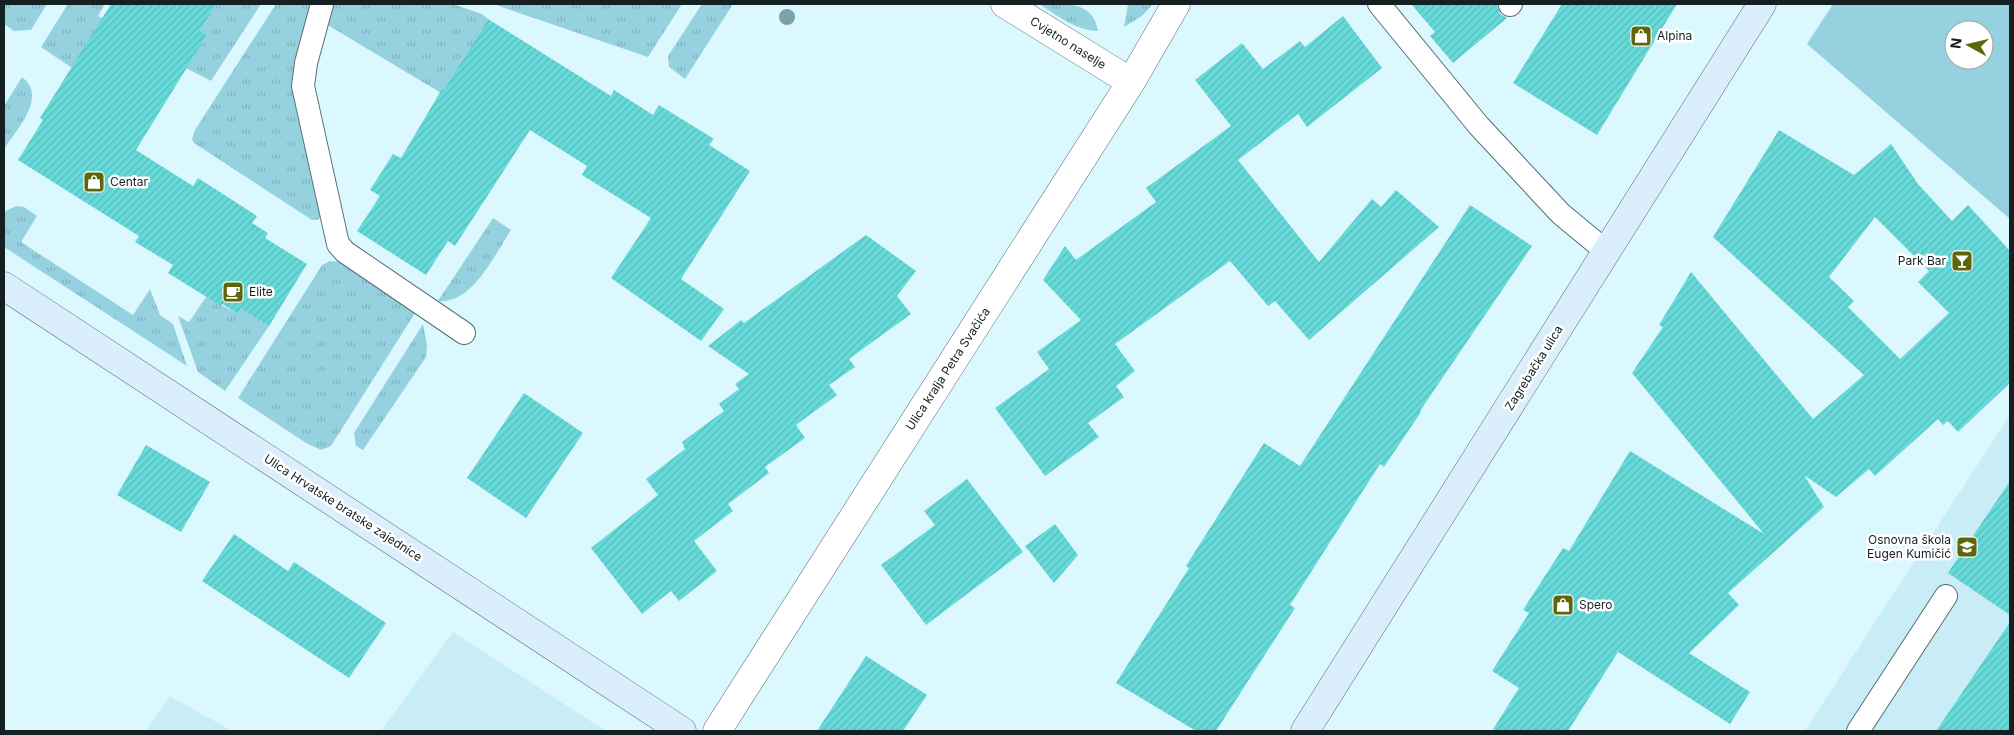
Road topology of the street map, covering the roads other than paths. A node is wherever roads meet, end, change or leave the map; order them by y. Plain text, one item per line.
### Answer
1 (322, 4) edge
2 (1005, 4) edge
3 (1176, 4) edge
4 (1379, 4) edge
5 (1762, 4) edge
6 (1131, 82) junction
7 (1607, 252) junction
8 (4, 286) edge
9 (464, 333) dead end
10 (1946, 596) dead end
11 (682, 731) edge
12 (717, 731) edge
13 (1305, 731) edge
14 (1858, 731) edge

1 - 9 lane
2 - 6 street, Cvjetno naselje
3 - 6 street, Ulica kralja Petra Svačića
4 - 7 lane
5 - 7 main road, Zagrebačka ulica
6 - 12 street, Ulica kralja Petra Svačića
7 - 13 main road, Zagrebačka ulica
8 - 11 main road, Ulica Hrvatske bratske zajednice
10 - 14 lane

